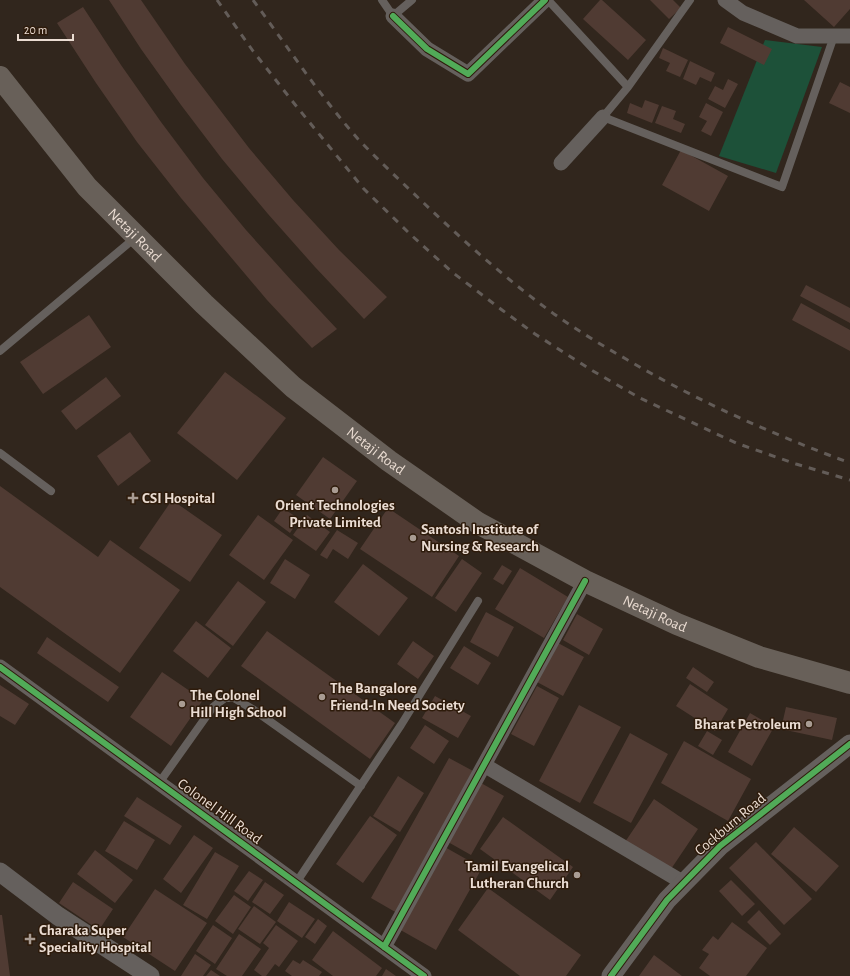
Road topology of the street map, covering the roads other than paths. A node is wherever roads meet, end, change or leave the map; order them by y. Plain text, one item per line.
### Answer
1 (382, 0) edge
2 (412, 0) edge
3 (546, 0) edge
4 (690, 0) edge
5 (725, 0) edge
6 (393, 16) junction
7 (834, 36) junction
8 (850, 36) edge
9 (0, 77) edge
10 (628, 87) junction
11 (603, 117) junction
12 (561, 163) dead end
13 (137, 237) junction
14 (0, 351) edge
15 (0, 453) edge
16 (51, 490) dead end
17 (585, 581) junction
18 (478, 601) dead end
19 (0, 667) edge
20 (850, 683) edge
21 (850, 744) edge
22 (484, 765) junction
23 (159, 783) junction
24 (361, 786) junction
25 (0, 872) edge
26 (296, 883) junction
27 (684, 883) junction
28 (384, 947) junction
29 (150, 976) edge
30 (424, 976) edge
31 (612, 976) edge

1 - 6 lane
2 - 6 lane
3 - 6 street
3 - 10 lane
4 - 10 lane
5 - 7 street
7 - 8 street
7 - 11 lane
9 - 13 main road, Netaji Road
10 - 11 lane
11 - 12 street
13 - 14 lane
13 - 17 main road, Netaji Road
15 - 16 lane
17 - 20 main road, Netaji Road
17 - 22 street
18 - 24 lane
19 - 23 street, Colonel Hill Road
21 - 27 street, Cockburn Road
22 - 27 street
22 - 28 street
23 - 24 lane
23 - 26 street, Colonel Hill Road
24 - 26 lane
25 - 29 street
26 - 28 street, Colonel Hill Road
27 - 31 street, Cockburn Road
28 - 30 street, Colonel Hill Road

